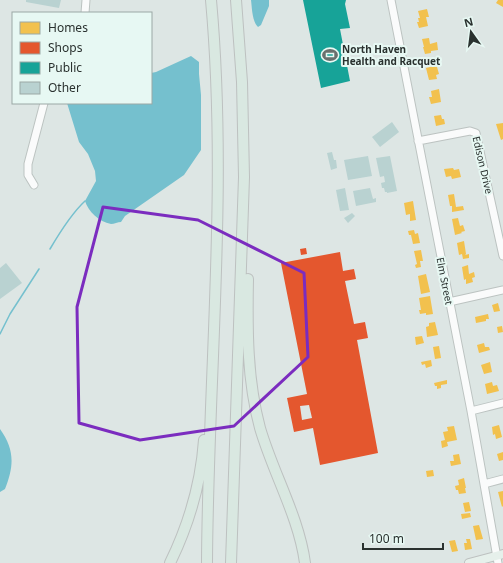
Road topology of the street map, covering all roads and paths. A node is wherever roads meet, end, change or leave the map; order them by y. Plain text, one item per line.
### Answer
1 (86, 0) edge
2 (211, 0) edge
3 (236, 0) edge
4 (391, 0) edge
5 (85, 12) edge
6 (44, 104) edge
7 (418, 141) junction
8 (34, 185) dead end
9 (243, 221) junction
10 (503, 256) edge
11 (503, 290) edge
12 (449, 302) junction
13 (212, 395) junction
14 (503, 403) edge
15 (471, 411) junction
16 (503, 479) edge
17 (484, 484) junction
18 (499, 558) edge
19 (170, 563) edge
20 (207, 563) edge
21 (231, 563) edge
22 (305, 563) edge
23 (469, 563) edge

1 - 5 street
2 - 13 highway
3 - 9 highway
4 - 7 street, Elm Street
6 - 8 street
7 - 10 street, Edison Drive
7 - 12 street, Elm Street
9 - 21 highway
9 - 22 highway
11 - 12 street
12 - 15 street, Elm Street
13 - 19 highway
13 - 20 highway
14 - 15 street
15 - 17 street, Elm Street
16 - 17 street
17 - 18 street, Elm Street
18 - 23 main road

